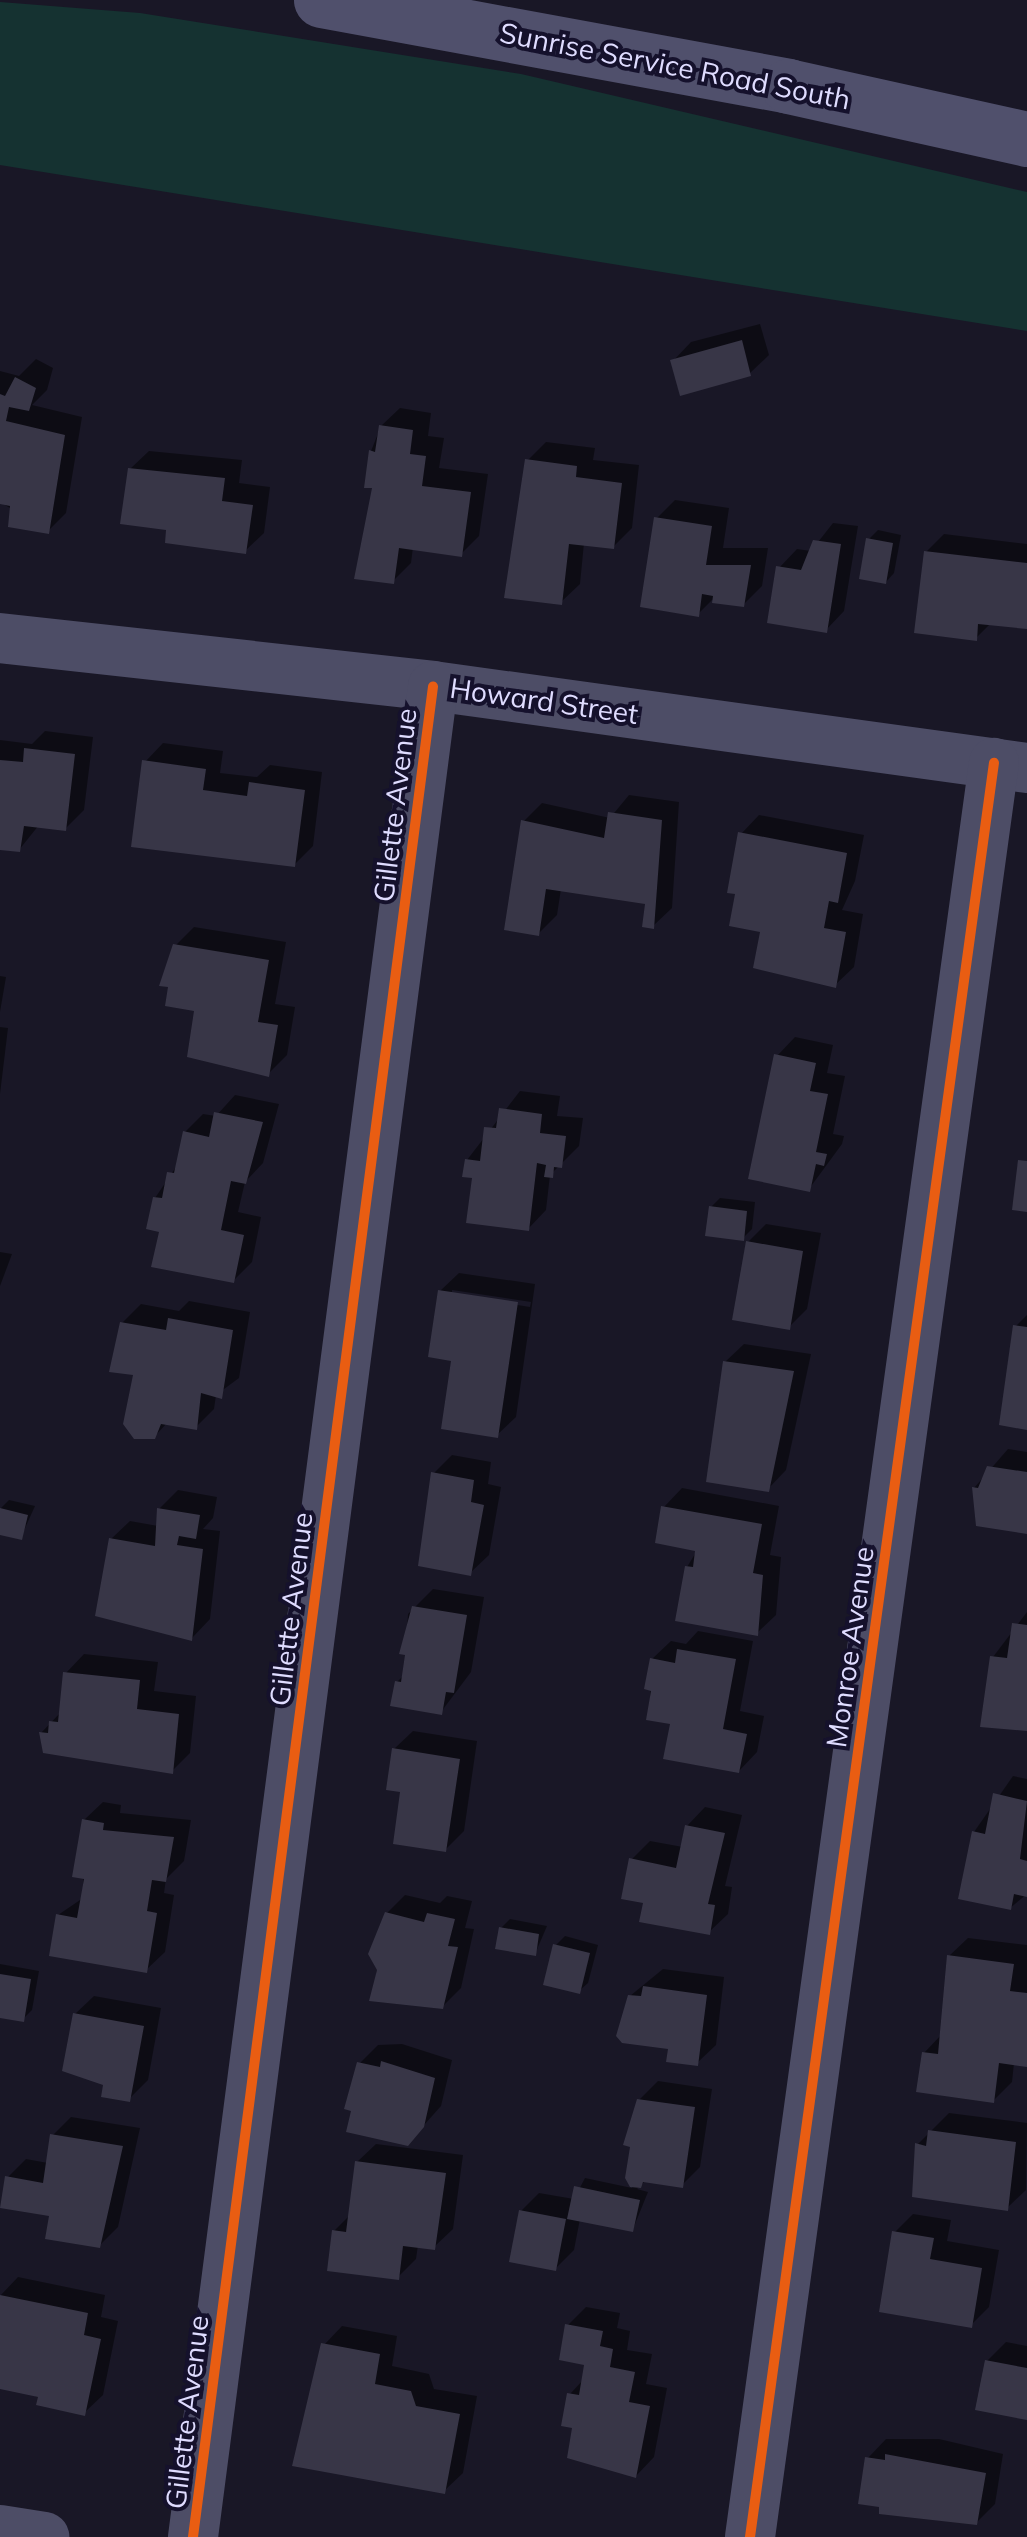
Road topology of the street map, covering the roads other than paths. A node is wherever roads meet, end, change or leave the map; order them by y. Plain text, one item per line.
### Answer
1 (321, 0) edge
2 (1027, 139) edge
3 (0, 638) edge
4 (434, 686) junction
5 (1011, 765) edge
6 (0, 2530) edge
7 (44, 2537) edge
8 (193, 2537) edge
9 (750, 2537) edge

1 - 2 main road, Sunrise Service Road South
3 - 4 street, Howard Street
4 - 5 street, Howard Street
4 - 8 street, Gillette Avenue
5 - 9 street, Monroe Avenue
6 - 7 street

